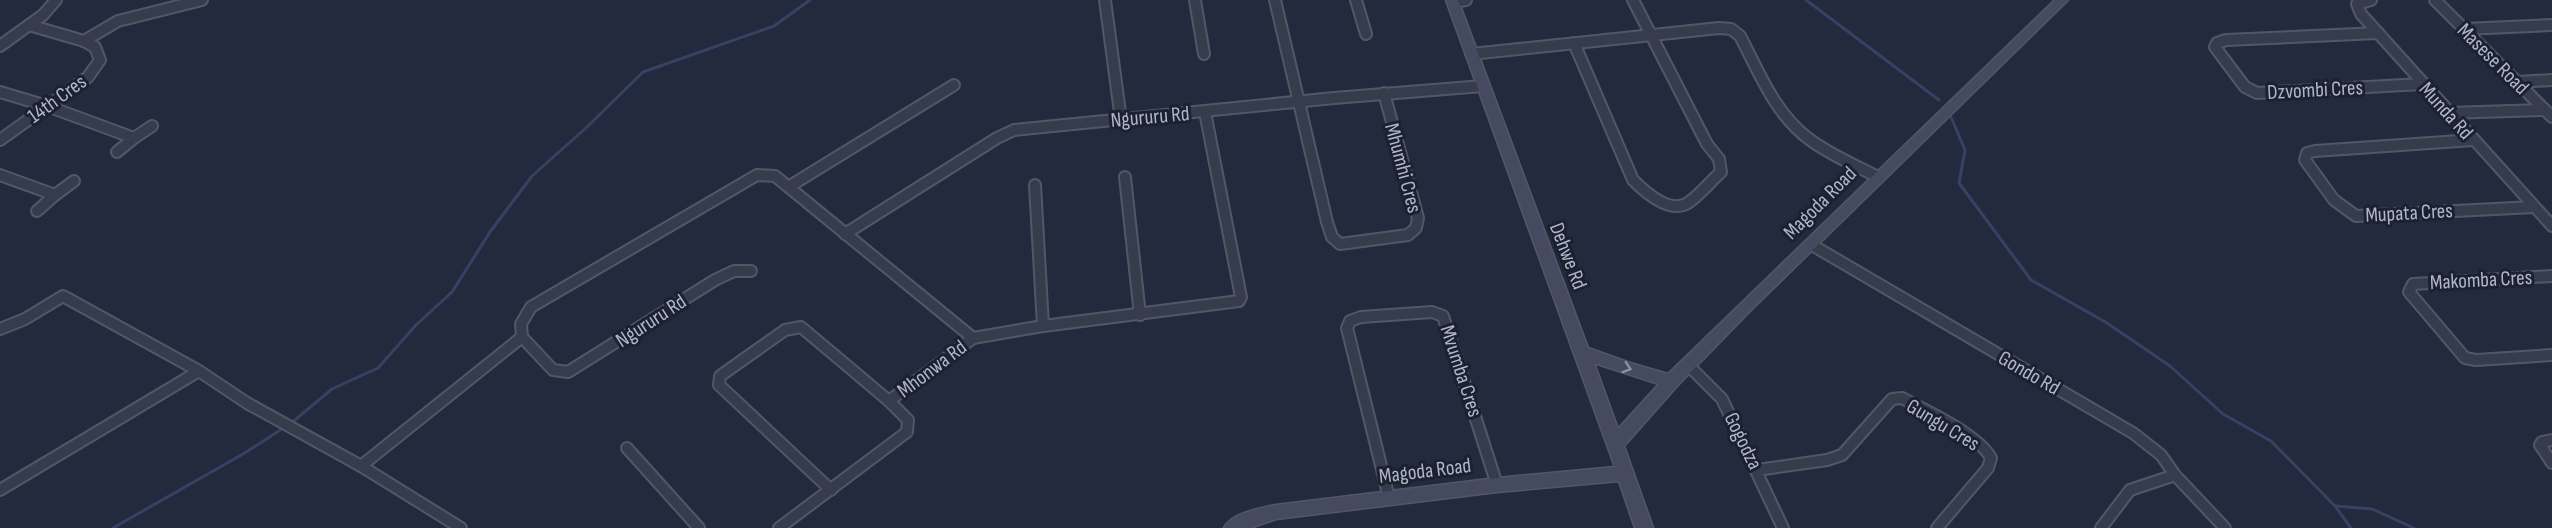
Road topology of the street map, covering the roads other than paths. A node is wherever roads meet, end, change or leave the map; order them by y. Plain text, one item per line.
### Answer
1 (56, 0) edge
2 (198, 0) edge
3 (1105, 0) edge
4 (1195, 0) edge
5 (1275, 0) edge
6 (1356, 0) edge
7 (1457, 0) edge
8 (1633, 0) edge
9 (2062, 0) edge
10 (2371, 0) edge
11 (2435, 0) edge
12 (29, 25) junction
13 (2552, 25) edge
14 (2464, 29) junction
15 (2378, 33) junction
16 (1366, 34) dead end
17 (1651, 36) junction
18 (84, 41) junction
19 (1574, 43) junction
20 (0, 46) edge
21 (1204, 54) dead end
22 (1471, 54) junction
23 (2552, 80) edge
24 (2517, 82) junction
25 (2422, 84) junction
26 (954, 85) dead end
27 (1483, 86) junction
28 (0, 92) edge
29 (1384, 93) junction
30 (1298, 102) junction
31 (47, 106) junction
32 (1205, 112) junction
33 (2448, 113) junction
34 (2548, 114) edge
35 (1120, 120) junction
36 (152, 126) dead end
37 (134, 138) junction
38 (0, 140) edge
39 (2474, 140) junction
40 (117, 152) dead end
41 (0, 175) edge
42 (1125, 177) dead end
43 (1878, 177) junction
44 (74, 181) dead end
45 (1035, 185) dead end
46 (790, 186) junction
47 (55, 195) junction
48 (2534, 207) junction
49 (37, 211) dead end
50 (2552, 226) edge
51 (845, 234) junction
52 (1812, 245) junction
53 (751, 270) dead end
54 (2552, 276) edge
55 (1140, 315) junction
56 (1043, 326) junction
57 (0, 329) edge
58 (522, 337) junction
59 (973, 338) junction
60 (1583, 352) junction
61 (2552, 355) edge
62 (1688, 365) junction
63 (199, 370) junction
64 (1671, 381) junction
65 (889, 401) junction
66 (2552, 440) edge
67 (1616, 443) junction
68 (627, 448) dead end
69 (2552, 463) edge
70 (361, 466) junction
71 (1757, 470) junction
72 (1625, 473) junction
73 (2175, 475) junction
74 (1497, 484) junction
75 (0, 490) edge
76 (831, 490) junction
77 (1389, 498) junction
78 (461, 528) edge
79 (699, 528) edge
80 (779, 528) edge
81 (1233, 528) edge
82 (1644, 528) edge
83 (1783, 528) edge
84 (1937, 528) edge
85 (2101, 528) edge
86 (2225, 528) edge

1 - 12 street
2 - 18 street
3 - 35 street
4 - 21 street
5 - 30 street
6 - 16 street
7 - 22 street, Dehwe Rd
8 - 17 street
9 - 43 street, Magoda Road
10 - 15 street, Munda Rd
11 - 14 street, Masese Road
12 - 18 street, 14th Cres
12 - 20 street
13 - 14 street
14 - 24 street, Masese Road
15 - 25 street, Munda Rd
15 - 25 street, Dzvombi Cres
17 - 19 street
17 - 19 street
17 - 43 street
18 - 31 street, 14th Cres
19 - 22 street
22 - 27 street, Dehwe Rd
23 - 24 street
24 - 34 street, Masese Road
25 - 33 street, Munda Rd
26 - 46 street
27 - 29 street, Ngururu Rd
27 - 60 street, Dehwe Rd
28 - 31 street
29 - 30 street, Ngururu Rd
29 - 30 street, Mhumhi Cres
30 - 32 street, Ngururu Rd
31 - 37 street
31 - 38 street, 14th Cres
32 - 35 street, Ngururu Rd
32 - 55 street, Mhonwa Rd
33 - 34 street
33 - 39 street, Munda Rd
35 - 51 street, Ngururu Rd
36 - 37 street
37 - 40 street
39 - 48 street, Munda Rd
39 - 48 street, Mupata Cres
41 - 47 street
42 - 55 street
43 - 52 street, Magoda Road
44 - 47 street
45 - 56 street
46 - 51 street
46 - 58 street
47 - 49 street
48 - 50 street, Munda Rd
51 - 59 street
52 - 62 street, Magoda Road
52 - 73 street, Gondo Rd
53 - 58 street, Ngururu Rd
54 - 61 street, Makomba Cres
55 - 56 street, Mhonwa Rd
56 - 59 street, Mhonwa Rd
57 - 63 street
58 - 70 street
59 - 65 street, Mhonwa Rd
60 -> 64 street
60 - 67 street, Dehwe Rd
62 - 64 street, Magoda Road
62 - 71 street, Gogodza
63 - 70 street
63 - 75 street
64 - 67 street, Magoda Road
65 - 76 street, Mhonwa Rd
65 - 76 street
66 - 69 street
67 - 72 street, Dehwe Rd
68 - 79 street
70 - 78 street
71 - 83 street, Gogodza
71 - 84 street, Gungu Cres
72 - 74 street, Magoda Road
72 - 82 street, Dehwe Rd
73 - 85 street
73 - 86 street, Gondo Rd
74 - 77 street, Magoda Road
74 - 77 street, Mvumba Cres
76 - 80 street, Mhonwa Rd
77 - 81 street, Magoda Road

